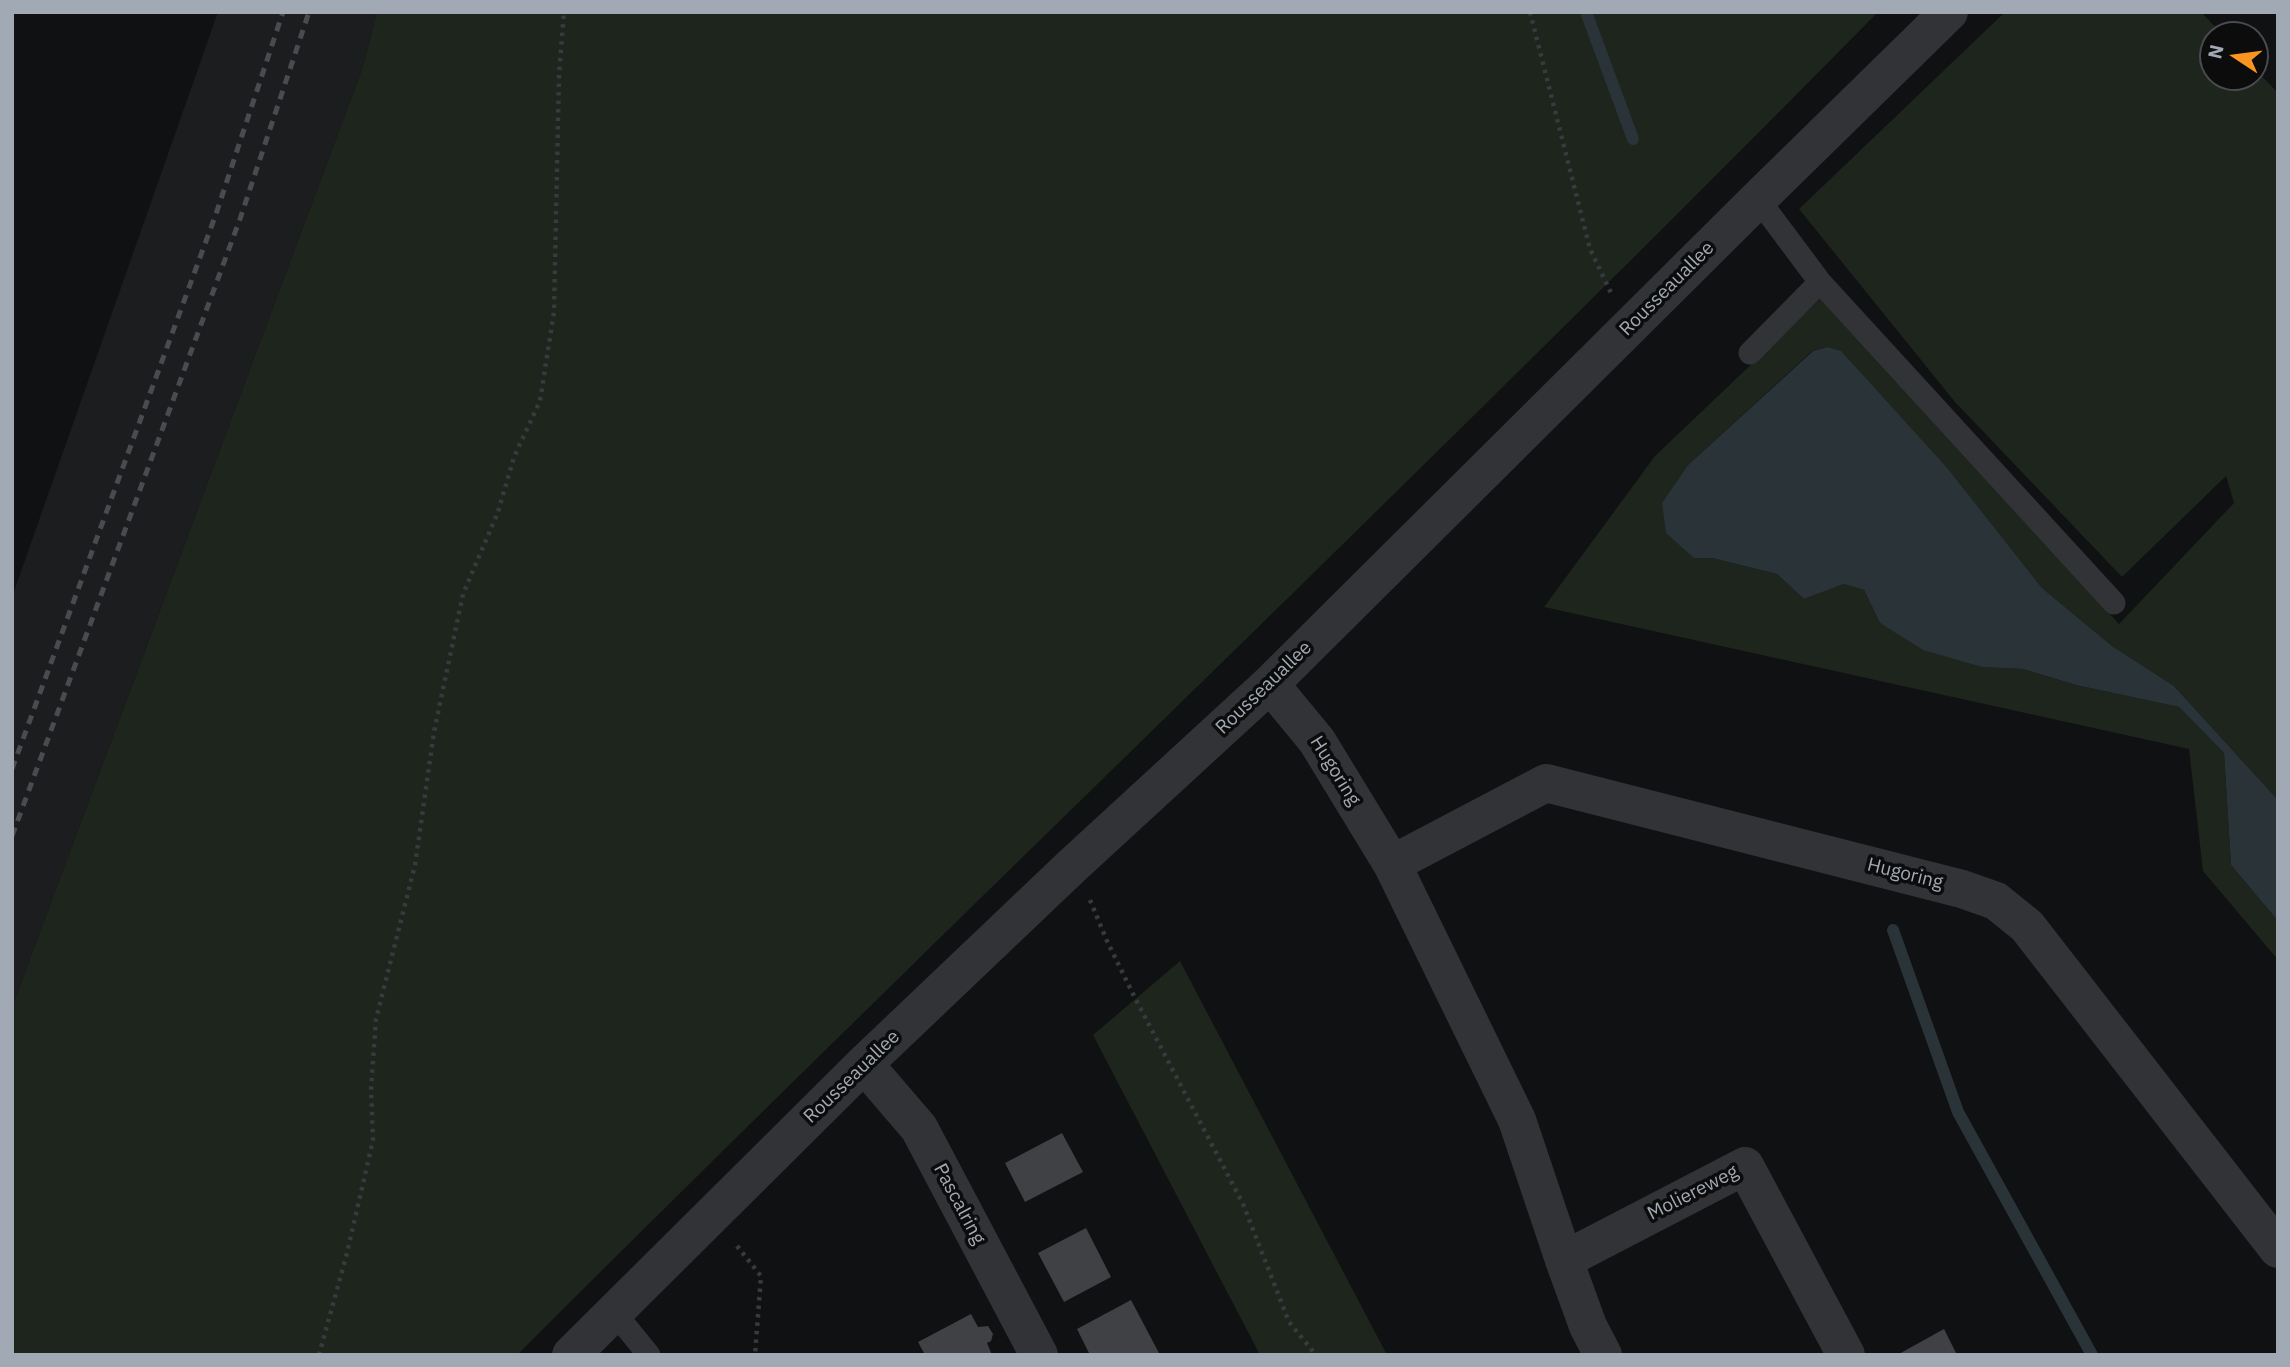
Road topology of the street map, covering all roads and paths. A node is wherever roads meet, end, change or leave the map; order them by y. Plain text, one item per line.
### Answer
1 (564, 12) edge
2 (1530, 12) edge
3 (1949, 12) edge
4 (1758, 199) junction
5 (1821, 282) junction
6 (1610, 291) dead end
7 (1750, 353) dead end
8 (2115, 603) dead end
9 (1270, 684) junction
10 (1392, 864) junction
11 (1072, 866) junction
12 (864, 1064) junction
13 (711, 1216) junction
14 (2278, 1249) edge
15 (1564, 1260) junction
16 (614, 1312) junction
17 (319, 1355) edge
18 (571, 1355) edge
19 (649, 1355) edge
20 (755, 1355) edge
21 (1039, 1355) edge
22 (1316, 1355) edge
23 (1603, 1355) edge
24 (1846, 1355) edge

1 - 17 path
2 - 6 path
3 - 4 street, Rousseauallee
4 - 5 lane
4 - 9 street, Rousseauallee
5 - 7 lane
5 - 8 lane
9 - 10 street, Hugoring
9 - 11 street, Rousseauallee
10 - 14 street, Hugoring
10 - 15 street, Hugoring
11 - 12 street, Rousseauallee
11 - 22 path
12 - 13 street, Rousseauallee
12 - 21 street, Pascalring
13 - 16 street, Rousseauallee
13 - 20 path
15 - 23 street, Hugoring
15 - 24 street, Moliereweg
16 - 18 street, Rousseauallee
16 - 19 lane

